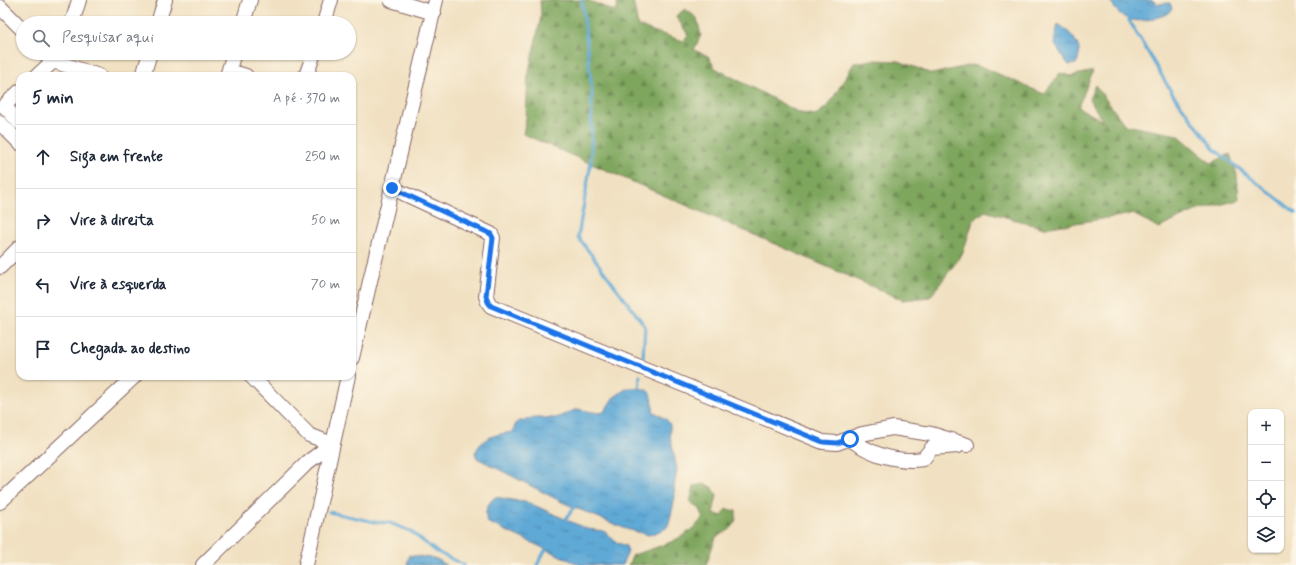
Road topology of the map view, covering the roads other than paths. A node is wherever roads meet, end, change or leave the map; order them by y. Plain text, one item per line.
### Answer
1 (79, 0) edge
2 (165, 0) edge
3 (250, 0) edge
4 (331, 0) edge
5 (391, 0) edge
6 (0, 7) edge
7 (435, 7) edge
8 (74, 16) edge
9 (160, 16) edge
10 (245, 16) edge
11 (326, 16) edge
12 (16, 23) edge
13 (51, 60) edge
14 (63, 60) edge
15 (148, 60) edge
16 (232, 60) edge
17 (312, 60) edge
18 (40, 72) edge
19 (90, 72) edge
20 (144, 72) edge
21 (228, 72) edge
22 (307, 72) edge
23 (16, 96) edge
24 (16, 119) edge
25 (0, 123) edge
26 (16, 139) edge
27 (392, 188) junction
28 (16, 252) edge
29 (0, 267) edge
30 (356, 341) edge
31 (131, 380) edge
32 (255, 380) edge
33 (347, 380) edge
34 (850, 439) junction
35 (332, 444) junction
36 (0, 502) edge
37 (203, 565) edge
38 (306, 565) edge

1 - 8 street
2 - 9 street
3 - 10 street
4 - 11 street
5 - 7 street
6 - 12 street
7 - 27 street
13 - 18 street
14 - 19 street
15 - 20 street
16 - 21 street
17 - 22 street
23 - 24 street
25 - 26 street
27 - 30 street
27 - 34 street
28 - 29 street
31 - 36 street
32 - 35 street
33 - 35 street
34 - 34 street
35 - 37 street
35 - 38 street

